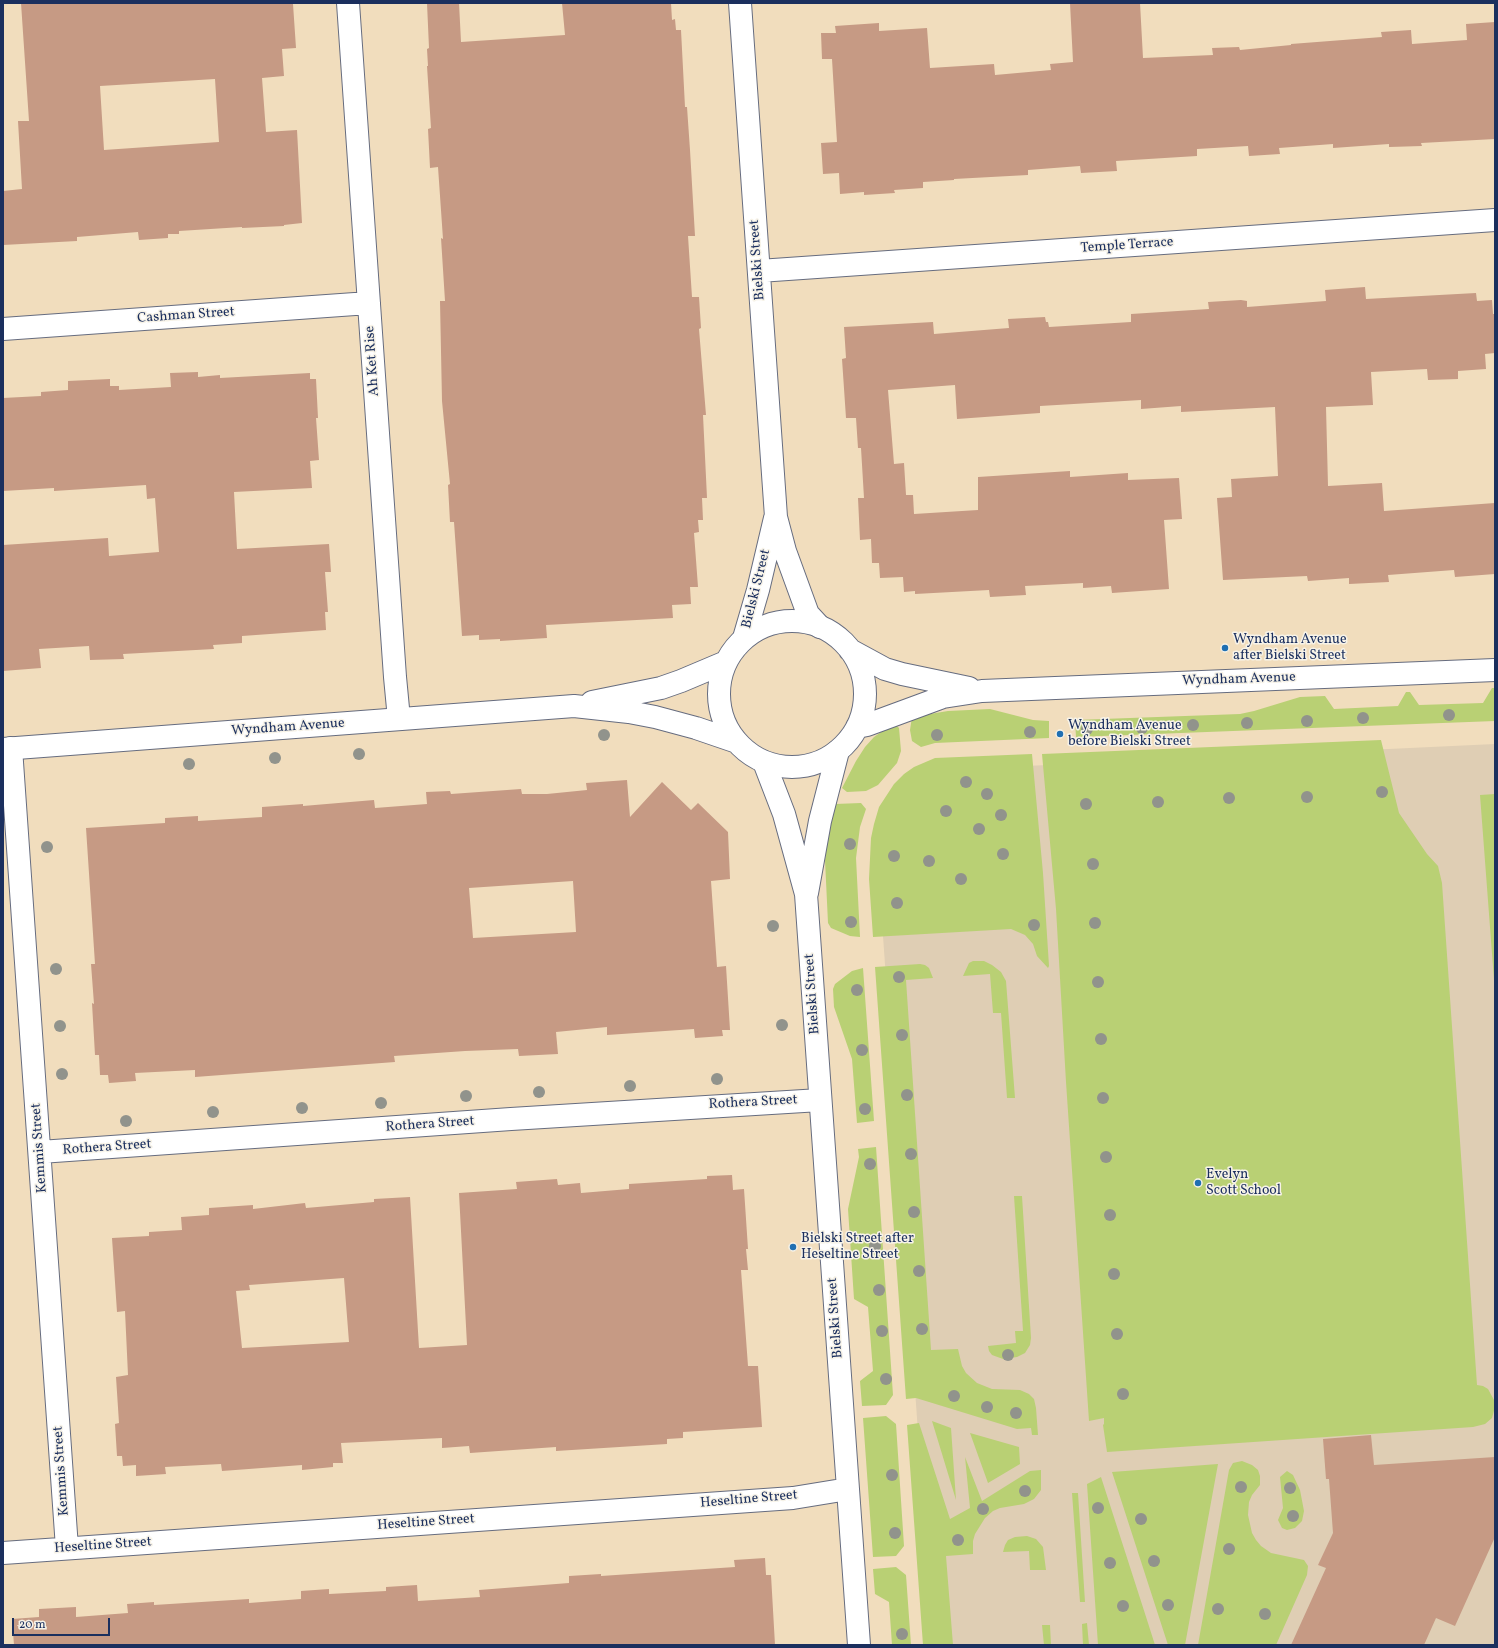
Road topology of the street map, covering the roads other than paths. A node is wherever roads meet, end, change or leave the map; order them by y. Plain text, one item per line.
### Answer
1 (348, 3) edge
2 (740, 3) edge
3 (1495, 220) edge
4 (759, 271) junction
5 (369, 303) junction
6 (3, 329) edge
7 (776, 516) junction
8 (820, 627) junction
9 (744, 638) junction
10 (850, 650) junction
11 (726, 662) junction
12 (1495, 670) edge
13 (982, 691) junction
14 (574, 706) junction
15 (399, 719) junction
16 (857, 727) junction
17 (737, 742) junction
18 (7, 748) edge
19 (838, 751) junction
20 (764, 762) junction
21 (806, 894) junction
22 (820, 1100) junction
23 (40, 1152) junction
24 (848, 1489) junction
25 (68, 1548) junction
26 (3, 1553) edge
27 (859, 1645) edge

1 - 5 street, Ah Ket Rise
2 - 4 street, Bielski Street
3 - 4 street, Temple Terrace
4 - 7 street, Bielski Street
5 - 6 street, Cashman Street
5 - 15 street, Ah Ket Rise
7 - 8 street, Bielski Street
7 - 9 street, Bielski Street
8 - 9 street
8 - 10 street
9 - 11 street
10 - 13 street, Wyndham Avenue
10 - 16 street
11 - 14 street, Wyndham Avenue
11 - 17 street
12 - 13 street, Wyndham Avenue
13 - 16 street, Wyndham Avenue
14 - 15 street, Wyndham Avenue
14 - 17 street, Wyndham Avenue
15 - 18 street, Wyndham Avenue
16 - 19 street
17 - 20 street
18 - 23 street, Kemmis Street
19 - 20 street
19 - 21 street, Bielski Street
20 - 21 street, Bielski Street
21 - 22 street, Bielski Street
22 - 23 street, Rothera Street
22 - 24 street, Bielski Street
23 - 25 street, Kemmis Street
24 - 25 street, Heseltine Street
24 - 27 street, Bielski Street
25 - 26 street, Heseltine Street

